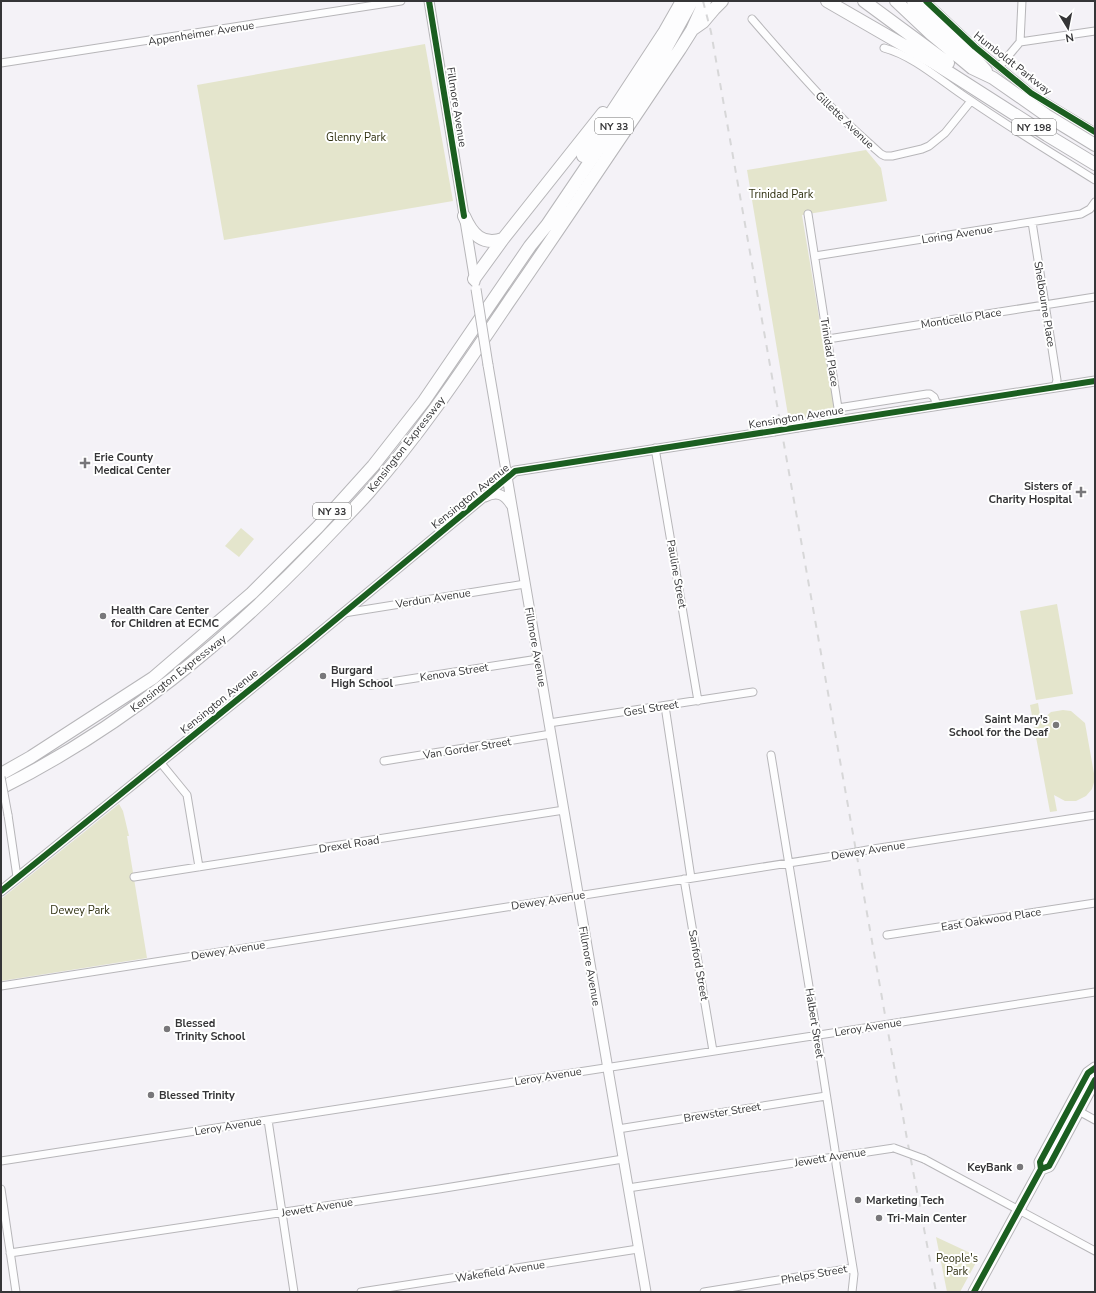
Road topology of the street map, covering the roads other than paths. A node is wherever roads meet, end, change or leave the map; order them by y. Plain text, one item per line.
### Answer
1 (402, 1) edge
2 (429, 1) edge
3 (682, 1) edge
4 (692, 1) edge
5 (705, 1) edge
6 (722, 1) edge
7 (827, 1) edge
8 (864, 1) edge
9 (896, 1) edge
10 (913, 1) edge
11 (926, 1) edge
12 (1022, 1) edge
13 (752, 19) dead end
14 (692, 30) junction
15 (1095, 31) edge
16 (1020, 42) junction
17 (884, 48) dead end
18 (1, 63) edge
19 (999, 67) junction
20 (638, 71) junction
21 (993, 78) junction
22 (975, 88) junction
23 (971, 101) junction
24 (1095, 132) edge
25 (1095, 145) edge
26 (1095, 164) edge
27 (1095, 180) edge
28 (1095, 202) edge
29 (808, 214) dead end
30 (464, 216) junction
31 (1032, 222) junction
32 (502, 239) junction
33 (530, 246) junction
34 (815, 256) junction
35 (475, 284) junction
36 (1095, 297) edge
37 (1045, 305) junction
38 (828, 339) junction
39 (1095, 380) edge
40 (1055, 387) junction
41 (936, 405) junction
42 (656, 448) junction
43 (507, 477) junction
44 (479, 500) junction
45 (512, 506) junction
46 (525, 584) junction
47 (342, 613) junction
48 (538, 659) junction
49 (371, 685) dead end
50 (753, 692) dead end
51 (698, 701) junction
52 (665, 706) junction
53 (549, 724) junction
54 (551, 734) junction
55 (771, 755) dead end
56 (31, 757) junction
57 (384, 761) dead end
58 (160, 762) junction
59 (1, 768) edge
60 (38, 769) junction
61 (1, 774) edge
62 (1, 777) edge
63 (1, 788) edge
64 (1, 795) edge
65 (564, 810) junction
66 (1095, 815) edge
67 (788, 863) junction
68 (199, 867) junction
69 (18, 877) junction
70 (134, 877) dead end
71 (688, 878) junction
72 (1, 891) edge
73 (578, 895) junction
74 (1095, 902) edge
75 (887, 935) dead end
76 (1, 986) edge
77 (1095, 992) edge
78 (817, 1035) junction
79 (714, 1051) junction
80 (607, 1067) junction
81 (1095, 1068) edge
82 (1095, 1080) edge
83 (826, 1096) junction
84 (1074, 1109) junction
85 (268, 1120) junction
86 (1095, 1120) edge
87 (618, 1128) junction
88 (835, 1157) junction
89 (623, 1159) junction
90 (1, 1161) edge
91 (1, 1188) edge
92 (628, 1188) junction
93 (1018, 1209) junction
94 (281, 1212) junction
95 (638, 1249) junction
96 (1095, 1251) edge
97 (10, 1253) junction
98 (853, 1268) junction
99 (16, 1292) edge
100 (294, 1292) edge
101 (361, 1292) edge
102 (646, 1292) edge
103 (704, 1292) edge
104 (852, 1292) edge
105 (974, 1292) edge

1 - 18 street, Appenheimer Avenue
2 - 30 street, Fillmore Avenue
3 - 20 highway
4 - 33 highway, Kensington Expressway / NY 33
5 - 14 highway, Kensington Expressway / NY 33
6 - 14 highway
7 - 22 highway
8 - 22 highway
9 - 21 highway
10 - 21 highway
11 - 19 street, Humboldt Parkway
12 - 16 street
13 - 23 street, Gillette Avenue
14 - 60 highway, Kensington Expressway / NY 33
15 - 16 street
16 - 19 street
17 - 23 street
19 - 24 street, Humboldt Parkway
20 - 32 highway
20 - 33 highway
21 - 25 highway, NY 198
22 - 26 highway, NY 198
23 - 27 street
28 - 31 street, Loring Avenue
29 - 34 street, Trinidad Place
30 - 32 highway
30 - 35 street, Fillmore Avenue
31 - 34 street, Loring Avenue
31 - 37 street, Shelbourne Place
32 - 35 highway
33 - 56 highway, Kensington Expressway / NY 33
34 - 38 street, Trinidad Place
35 - 43 street, Fillmore Avenue, bridge
36 - 37 street, Monticello Place
37 - 38 street, Monticello Place
37 - 40 street, Shelbourne Place
38 - 41 street, Trinidad Place
39 - 40 street, Kensington Avenue
40 - 41 street, Kensington Avenue
41 - 42 street, Kensington Avenue, bridge
42 - 43 street, Kensington Avenue
42 - 51 street, Pauline Street
43 - 44 street, Kensington Avenue
43 - 45 street, Fillmore Avenue
44 - 45 street
44 - 47 street, Kensington Avenue
45 - 46 street, Fillmore Avenue
46 - 47 street, Verdun Avenue
46 - 48 street, Fillmore Avenue
47 - 58 street, Kensington Avenue
48 - 49 street, Kenova Street
48 - 53 street, Fillmore Avenue
50 - 51 street, Gesl Street
51 - 52 street, Gesl Street
52 - 53 street, Gesl Street
52 - 71 street, Sanford Street
53 - 54 street, Fillmore Avenue
54 - 57 street, Van Gorder Street
54 - 65 street, Fillmore Avenue
55 - 67 street, Halbert Street
56 - 59 highway
56 - 61 highway, Kensington Expressway / NY 33
58 - 68 street
58 - 69 street, Kensington Avenue
60 - 63 highway, Kensington Expressway / NY 33
60 - 64 highway
62 - 69 street, bridge
65 - 68 street, Drexel Road
65 - 73 street, Fillmore Avenue
66 - 67 street, Dewey Avenue, bridge
67 - 71 street, Dewey Avenue
67 - 78 street, Halbert Street
68 - 70 street, Drexel Road
69 - 72 street, Kensington Avenue
71 - 73 street, Dewey Avenue
71 - 79 street, Sanford Street
73 - 76 street, Dewey Avenue
73 - 80 street, Fillmore Avenue
74 - 75 street, East Oakwood Place
77 - 78 street, Leroy Avenue, bridge
78 - 79 street, Leroy Avenue
78 - 83 street, Halbert Street
79 - 80 street, Leroy Avenue
80 - 85 street, Leroy Avenue
80 - 87 street, Fillmore Avenue
81 - 84 main road
82 - 84 main road
83 - 87 street, Brewster Street
83 - 88 street, Halbert Street
84 - 86 street
84 - 93 main road
85 - 90 street, Leroy Avenue
85 - 94 street
87 - 89 street, Fillmore Avenue
88 - 92 street, Jewett Avenue
88 - 93 street, Jewett Avenue, bridge
88 - 98 street, Halbert Street
89 - 92 street, Fillmore Avenue
89 - 94 street, Jewett Avenue
91 - 97 street
92 - 95 street, Fillmore Avenue
93 - 96 street, Jewett Avenue
93 - 105 main road
94 - 97 street, Jewett Avenue
94 - 100 street
95 - 101 street, Wakefield Avenue
95 - 102 street, Fillmore Avenue
97 - 99 street
98 - 103 street, Phelps Street
98 - 104 street, Halbert Street

